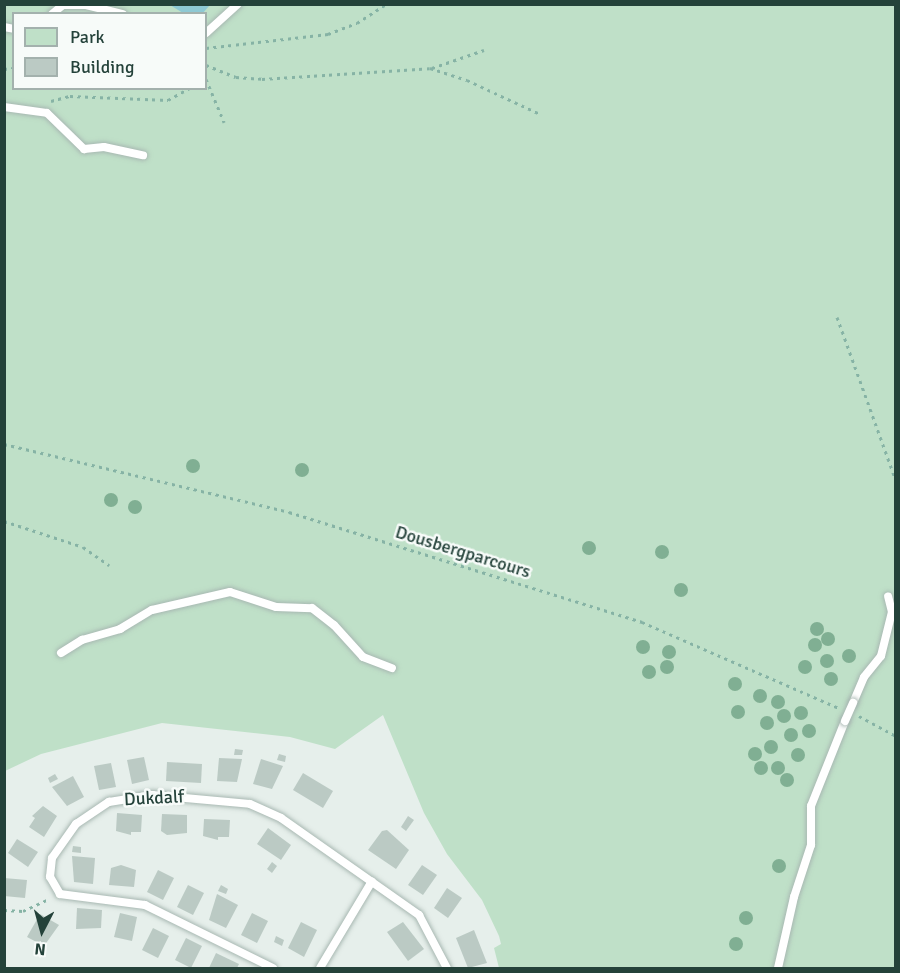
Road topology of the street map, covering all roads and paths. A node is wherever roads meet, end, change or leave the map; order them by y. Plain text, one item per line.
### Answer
1 (238, 4) edge
2 (386, 4) edge
3 (54, 12) edge
4 (115, 12) edge
5 (207, 32) edge
6 (207, 48) edge
7 (484, 50) dead end
8 (207, 65) edge
9 (430, 68) junction
10 (207, 81) edge
11 (186, 90) edge
12 (49, 101) dead end
13 (4, 107) edge
14 (540, 114) dead end
15 (224, 122) dead end
16 (143, 155) dead end
17 (837, 317) dead end
18 (4, 444) edge
19 (896, 481) edge
20 (4, 521) edge
21 (109, 565) dead end
22 (888, 596) dead end
23 (61, 653) dead end
24 (392, 668) dead end
25 (896, 736) edge
26 (372, 881) junction
27 (56, 891) junction
28 (4, 910) edge
29 (273, 969) edge
30 (320, 969) edge
31 (447, 969) edge
32 (778, 969) edge

1 - 5 lane
2 - 6 path
3 - 4 lane
7 - 9 path
8 - 9 path
9 - 14 path
10 - 15 path
11 - 12 path
13 - 16 lane
17 - 19 path
18 - 25 path, Dousbergparcours
20 - 21 path
22 - 32 lane, bridge
23 - 24 lane
26 - 27 lane, Dukdalf
26 - 30 lane
26 - 31 lane, Dukdalf
27 - 28 path
27 - 29 lane

